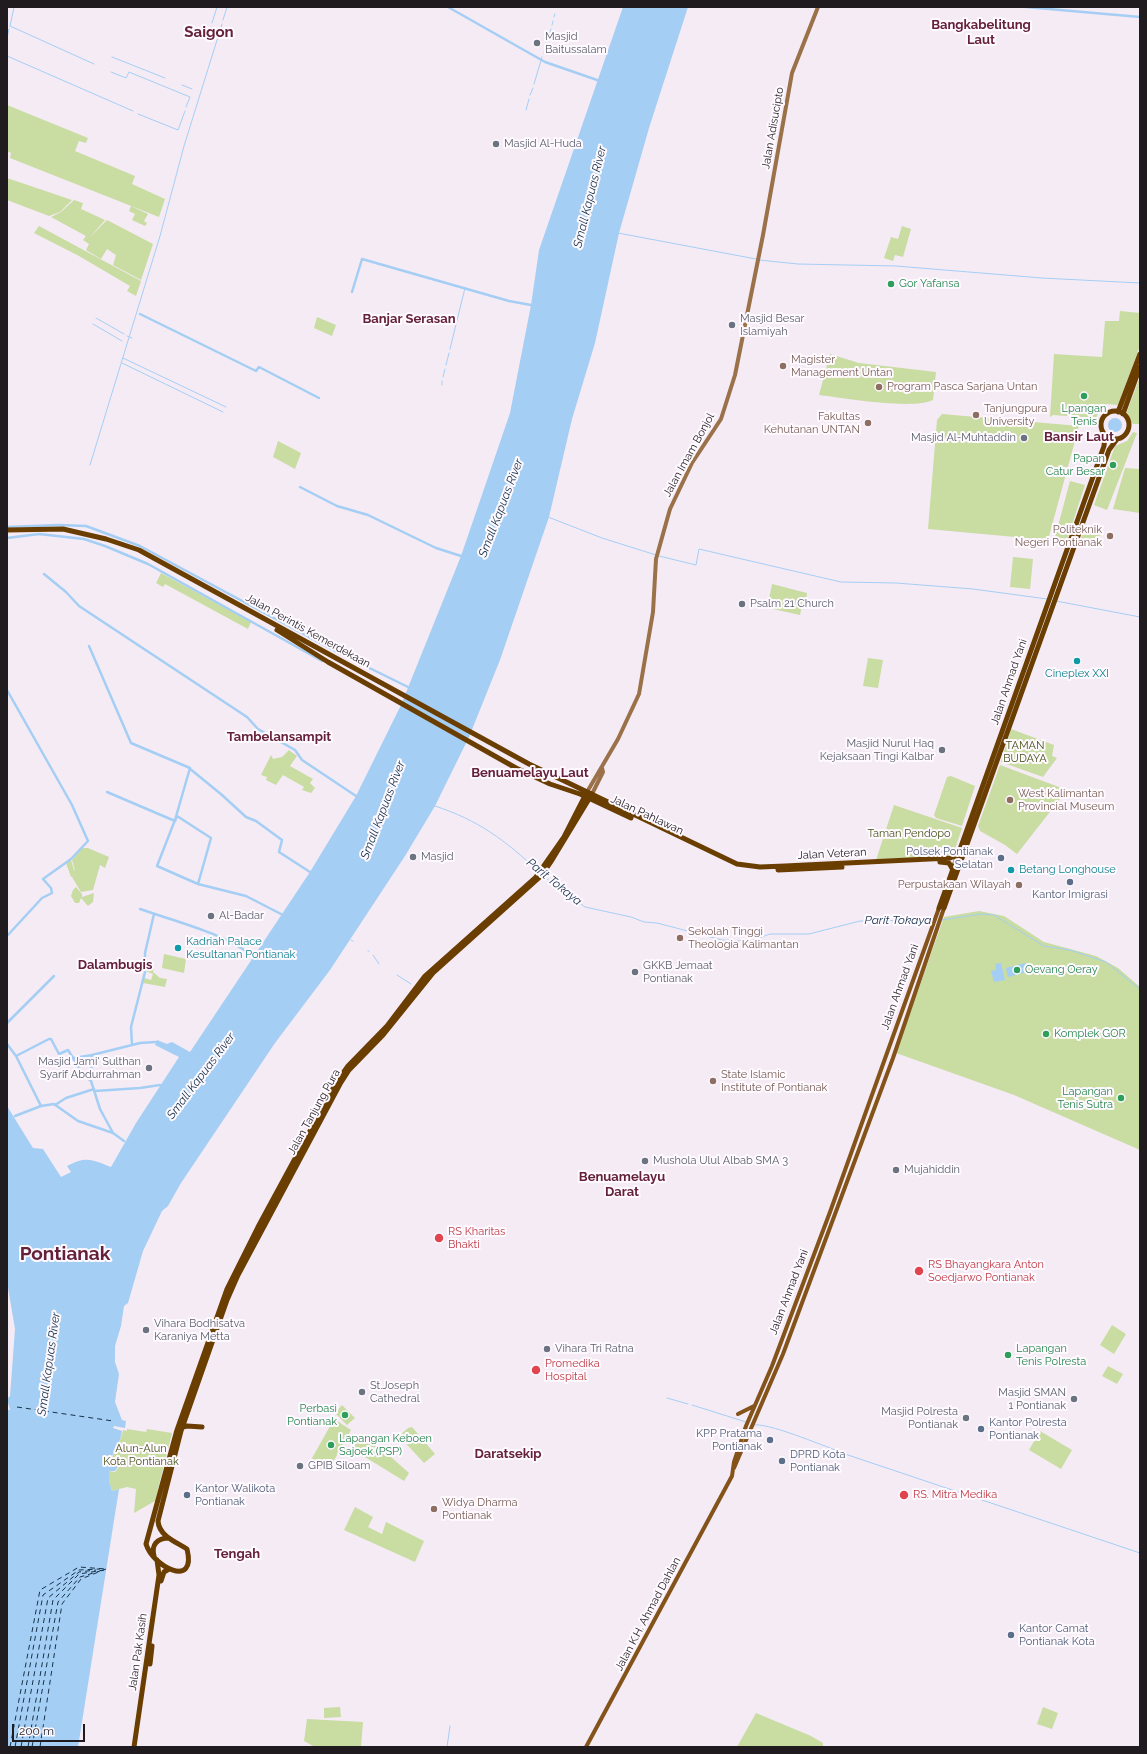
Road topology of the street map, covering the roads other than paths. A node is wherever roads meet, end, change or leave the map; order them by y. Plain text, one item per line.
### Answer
1 (818, 7) edge
2 (757, 263) joint
3 (1140, 354) edge
4 (1140, 367) edge
5 (1118, 412) junction
6 (1123, 414) junction
7 (1105, 435) junction
8 (1117, 439) junction
9 (7, 531) edge
10 (1052, 601) junction
11 (588, 795) junction
12 (960, 850) junction
13 (704, 851) joint
14 (921, 862) junction
15 (953, 870) junction
16 (942, 908) junction
17 (903, 1010) junction
18 (908, 1011) junction
19 (313, 1131) junction
20 (854, 1144) junction
21 (860, 1147) junction
22 (813, 1264) junction
23 (783, 1337) junction
24 (788, 1339) junction
25 (754, 1406) junction
26 (738, 1414) dead end
27 (751, 1420) junction
28 (183, 1427) junction
29 (202, 1427) dead end
30 (155, 1525) junction
31 (169, 1538) junction
32 (155, 1558) junction
33 (169, 1569) junction
34 (136, 1745) edge
35 (586, 1747) edge

1 - 2 main road, Jalan Adisucipto
2 - 11 main road, Jalan Imam Bonjol
3 - 5 highway
4 - 6 highway
5 - 6 highway
5 - 7 highway
6 - 8 highway
7 - 8 highway
7 - 10 highway, Jalan Ahmad Yani
8 - 10 highway, Jalan Ahmad Yani
9 - 11 highway, Jalan Perintis Kemerdekaan
9 - 11 highway, Jalan Perintis Kemerdekaan
10 - 12 highway, Jalan Ahmad Yani
10 - 16 highway, Jalan Ahmad Yani
11 - 13 highway, Jalan Pahlawan
11 - 19 highway, Jalan Tanjung Pura
12 - 14 highway, Jalan Veteran
12 - 15 highway, Jalan Ahmad Yani
13 - 14 highway, Jalan Veteran
14 - 15 highway, Jalan Veteran
15 - 16 highway, Jalan Ahmad Yani
16 - 17 main road, Jalan Ahmad Yani
16 - 18 main road, Jalan Ahmad Yani
17 - 18 main road
17 - 20 main road, Jalan Ahmad Yani
18 - 21 main road, Jalan Ahmad Yani
19 - 28 highway, Jalan Tanjung Pura
19 - 30 highway, Jalan Tanjung Pura
20 - 21 main road
20 - 22 main road, Jalan Ahmad Yani
21 - 22 main road, Jalan Ahmad Yani
22 - 23 main road, Jalan Ahmad Yani
22 - 24 main road, Jalan Ahmad Yani
23 - 24 main road
23 - 25 main road, Jalan Ahmad Yani
24 - 27 main road, Jalan Ahmad Yani
25 - 26 main road
25 - 27 main road, Jalan Ahmad Yani
27 - 35 main road, Jalan K.H. Ahmad Dahlan
28 - 29 highway
28 - 30 highway, Jalan Tanjung Pura
30 - 31 highway
30 - 32 highway
31 - 32 highway
31 - 33 highway
32 - 33 highway
32 - 34 highway, Jalan Pak Kasih
33 - 34 highway, Jalan Pak Kasih

